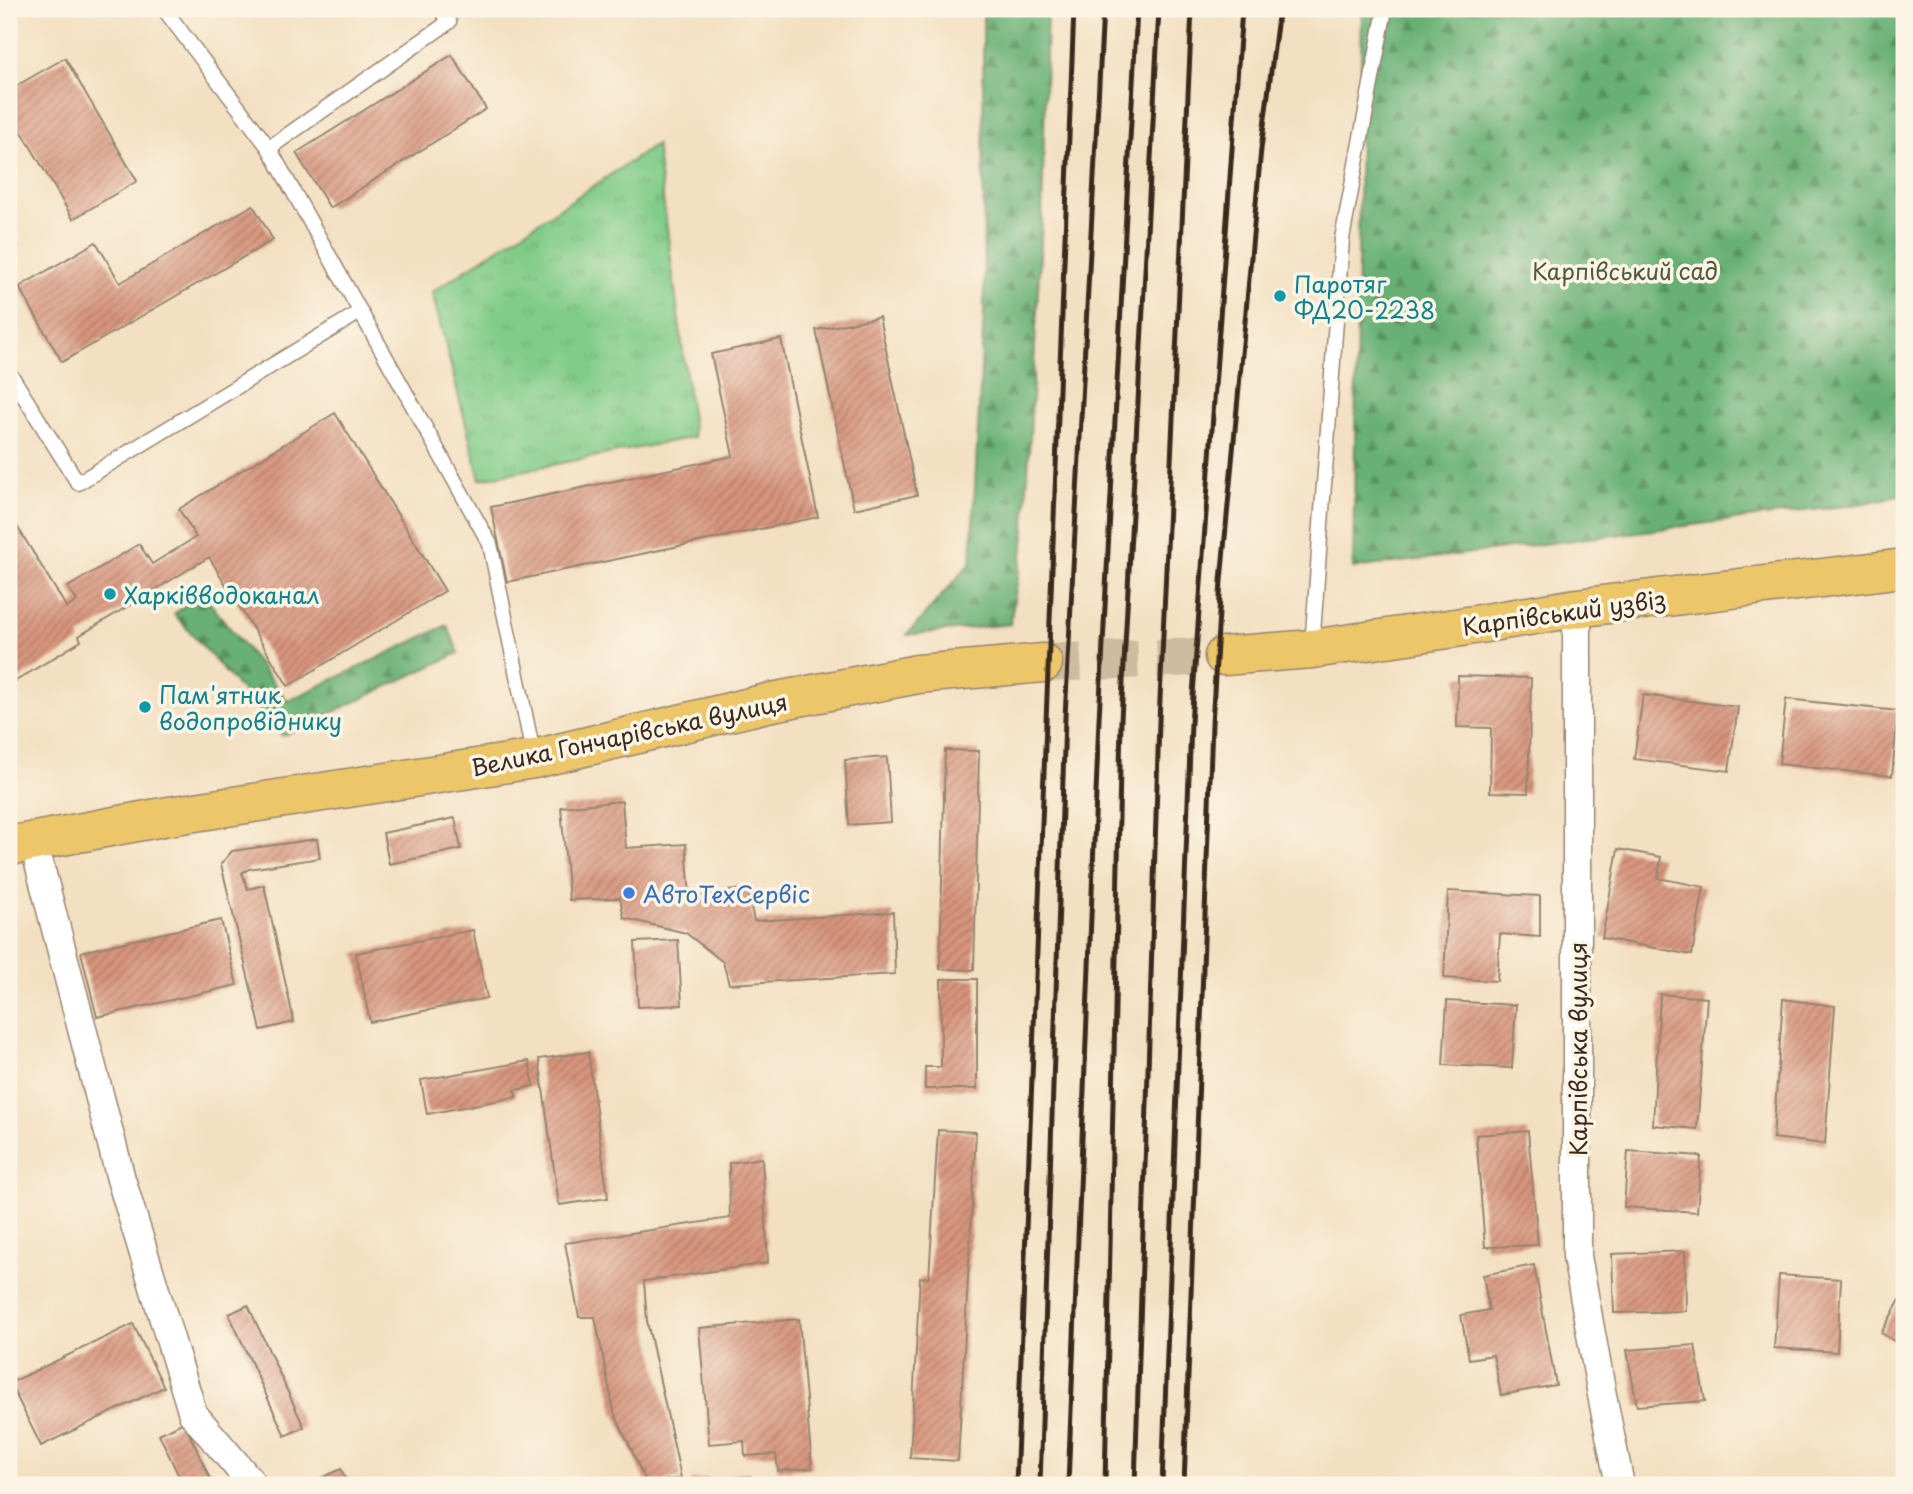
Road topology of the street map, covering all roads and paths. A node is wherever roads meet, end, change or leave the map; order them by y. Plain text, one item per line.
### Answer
1 (164, 9) edge
2 (441, 9) edge
3 (1385, 9) edge
4 (269, 148) junction
5 (360, 312) junction
6 (12, 377) dead end
7 (1904, 568) edge
8 (1577, 608) junction
9 (1312, 649) junction
10 (1224, 656) tunnel mouth
11 (1043, 663) tunnel mouth
12 (534, 759) junction
13 (21, 843) edge
14 (250, 1481) dead end
15 (1620, 1485) edge

1 - 4 lane
2 - 4 lane
3 - 9 lane
4 - 5 lane
5 - 6 lane
5 - 12 lane
7 - 8 main road, Карпівський узвіз
8 - 9 main road, Карпівський узвіз
8 - 15 street, Карпівська вулиця
9 - 10 main road, Карпівський узвіз
11 - 12 main road, Велика Гончарівська вулиця
12 - 13 main road, Велика Гончарівська вулиця
13 - 14 street

